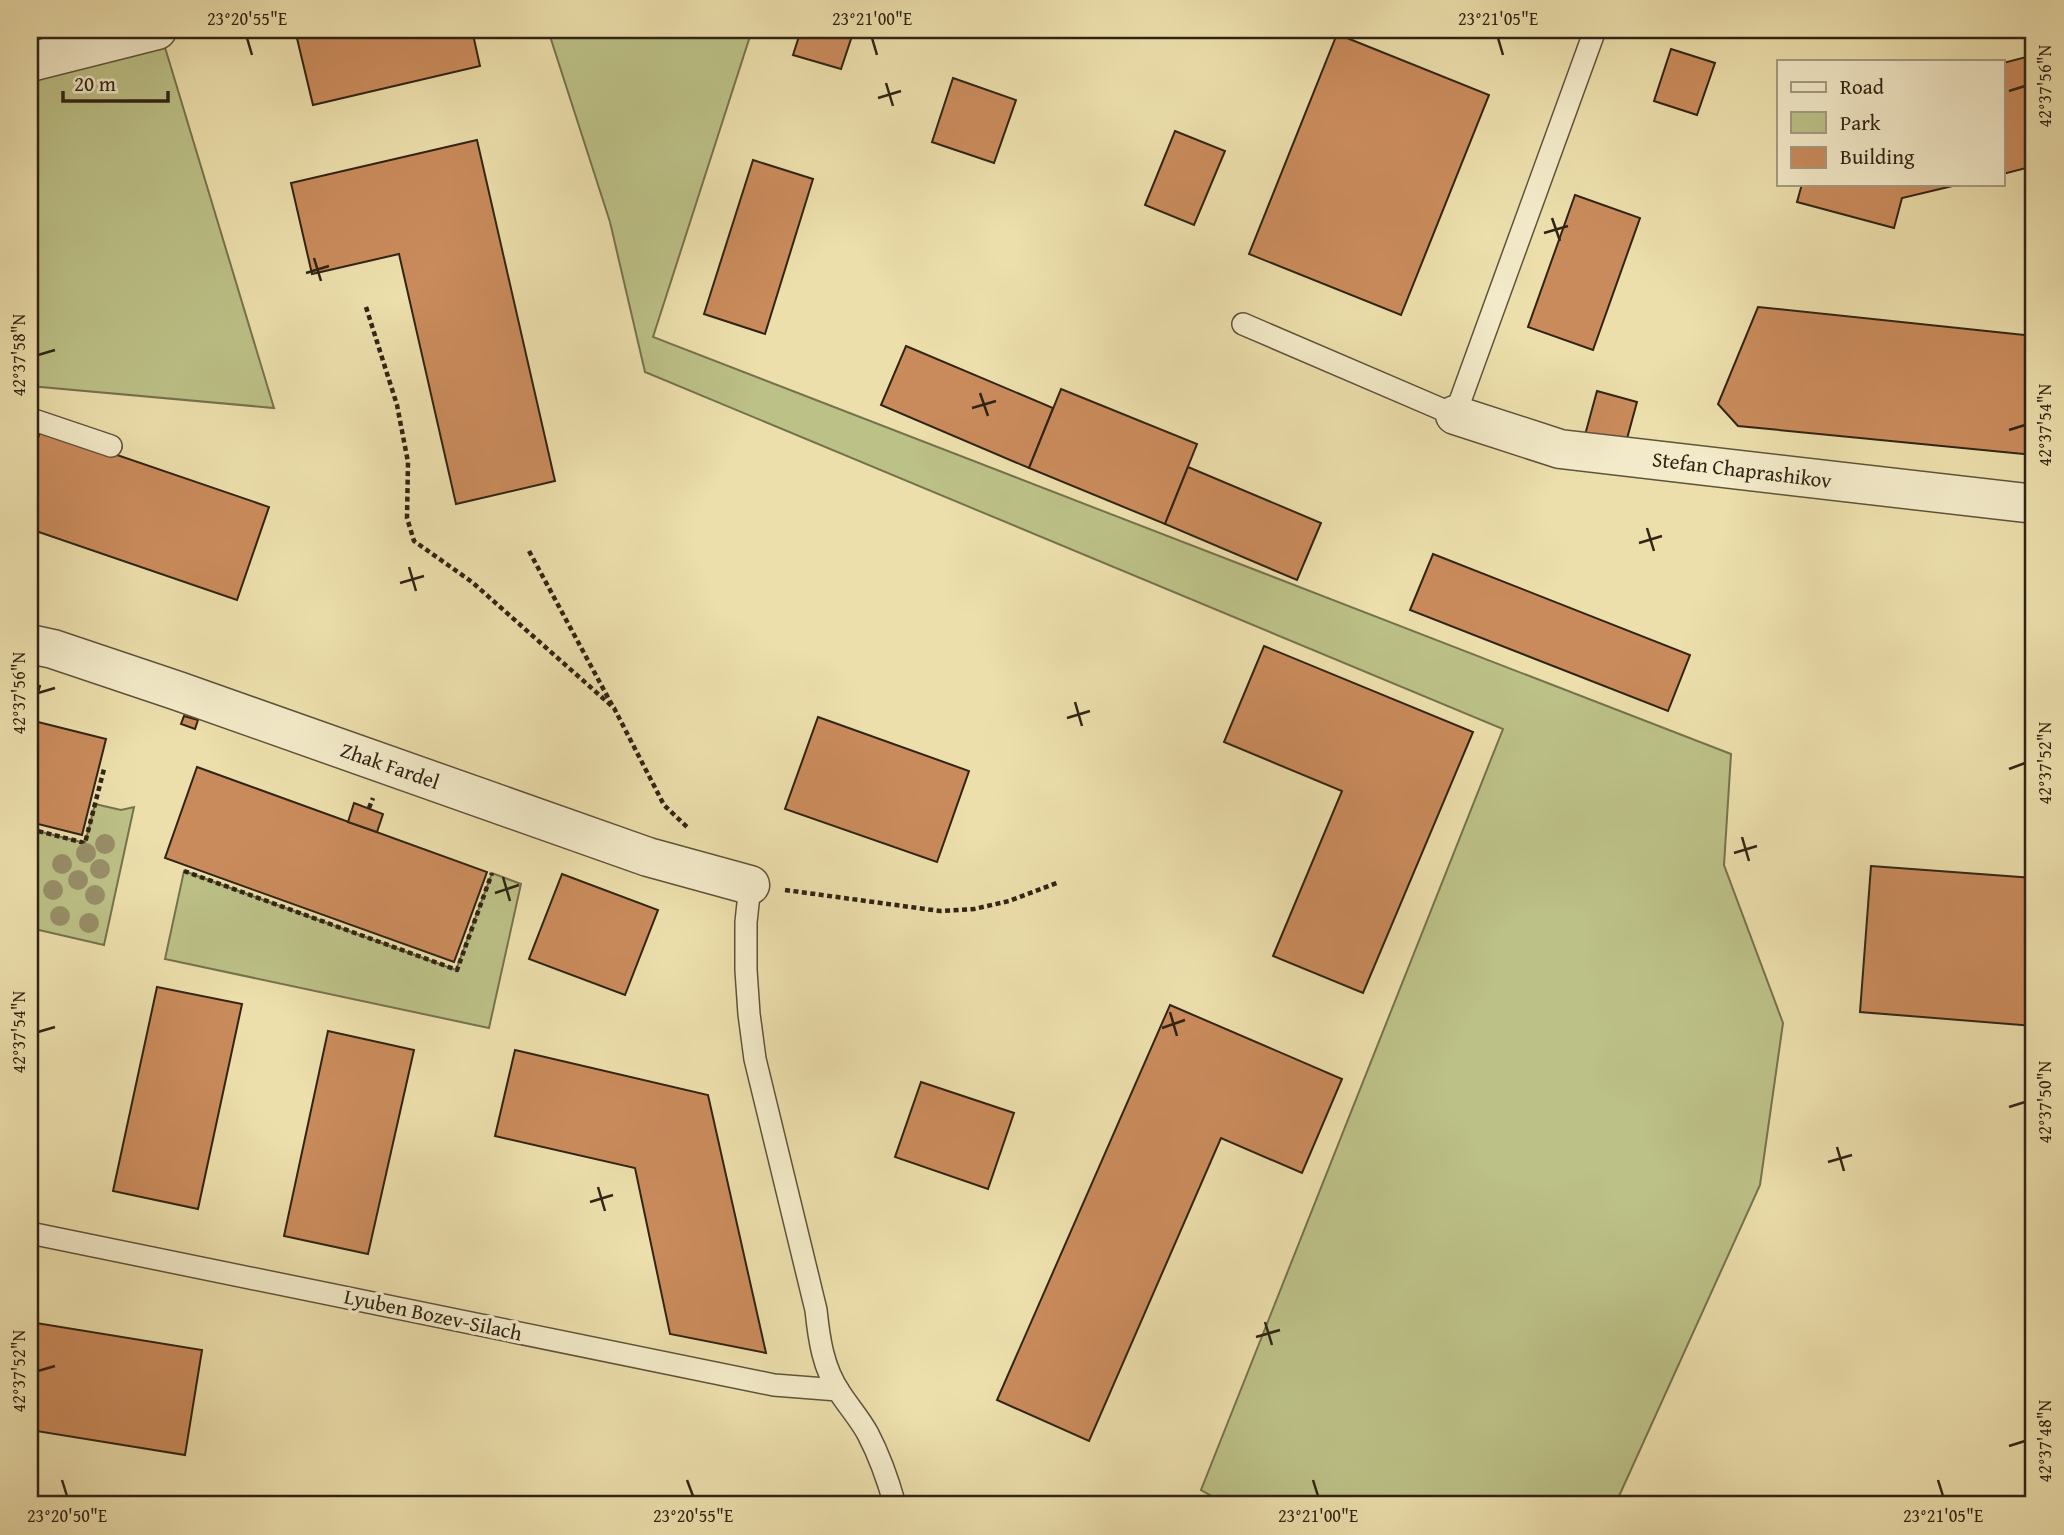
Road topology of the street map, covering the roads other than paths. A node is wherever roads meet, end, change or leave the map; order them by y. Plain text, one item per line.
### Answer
1 (157, 30) edge
2 (1595, 30) edge
3 (30, 62) edge
4 (1243, 324) dead end
5 (1455, 415) junction
6 (30, 422) edge
7 (111, 446) dead end
8 (2034, 504) edge
9 (30, 644) edge
10 (750, 885) joint
11 (30, 1233) edge
12 (838, 1390) junction
13 (895, 1505) edge

1 - 3 street
2 - 5 lane
4 - 5 lane
5 - 8 street, Stefan Chaprashikov
6 - 7 lane
9 - 10 street, Zhak Fardel
10 - 12 lane
11 - 12 lane, Lyuben Bozev-Silach
12 - 13 lane

